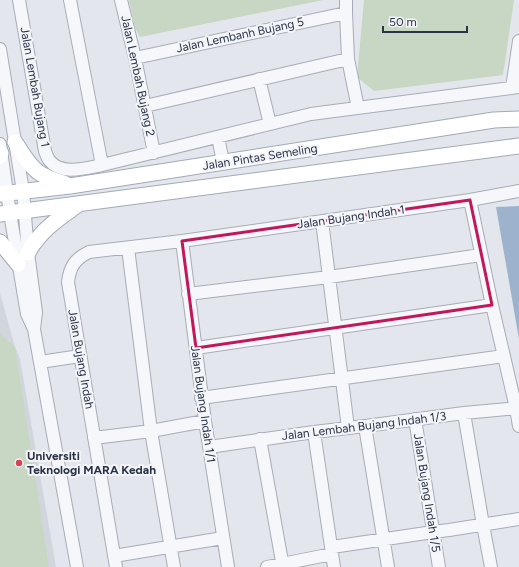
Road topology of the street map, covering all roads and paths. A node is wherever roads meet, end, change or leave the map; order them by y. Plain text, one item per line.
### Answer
1 (20, 0) edge
2 (70, 0) edge
3 (346, 0) edge
4 (124, 1) edge
5 (346, 13) junction
6 (519, 40) edge
7 (0, 49) edge
8 (135, 58) junction
9 (348, 59) junction
10 (259, 80) junction
11 (516, 87) edge
12 (145, 106) junction
13 (358, 108) junction
14 (519, 119) edge
15 (270, 124) junction
16 (218, 137) junction
17 (15, 142) junction
18 (519, 146) edge
19 (0, 151) edge
20 (154, 153) junction
21 (223, 162) junction
22 (102, 165) junction
23 (70, 186) junction
24 (23, 191) junction
25 (519, 191) edge
26 (3, 194) edge
27 (470, 200) junction
28 (80, 204) junction
29 (25, 211) junction
30 (5, 213) edge
31 (322, 221) junction
32 (182, 241) junction
33 (0, 242) edge
34 (128, 248) junction
35 (481, 255) junction
36 (23, 258) junction
37 (329, 277) junction
38 (188, 294) junction
39 (492, 305) junction
40 (336, 328) junction
41 (196, 348) junction
42 (80, 356) junction
43 (504, 356) junction
44 (40, 362) junction
45 (342, 379) junction
46 (202, 398) junction
47 (518, 408) edge
48 (464, 413) junction
49 (415, 419) junction
50 (204, 421) junction
51 (365, 426) junction
52 (519, 426) edge
53 (348, 428) junction
54 (151, 430) junction
55 (314, 432) junction
56 (94, 438) junction
57 (260, 439) junction
58 (209, 447) junction
59 (519, 519) edge
60 (483, 525) junction
61 (433, 532) junction
62 (223, 538) junction
63 (383, 539) junction
64 (171, 547) junction
65 (332, 551) junction
66 (115, 562) edge
67 (283, 565) edge
68 (77, 567) edge
69 (174, 567) edge
70 (228, 567) edge
71 (266, 567) edge
72 (334, 567) edge
73 (388, 567) edge
74 (439, 567) edge
75 (491, 567) edge

1 - 22 street, Jalan Lembah Bujang 1
2 - 22 street
3 - 5 street
4 - 8 street, Jalan Lembah Bujang 2
5 - 8 street, Jalan Lembanh Bujang 5
5 - 9 street
6 - 11 street
7 - 17 street
8 - 12 street, Jalan Lembah Bujang 2
9 - 10 street
9 - 13 street
10 - 12 street
10 - 15 street
11 - 13 street, Jalan Lembah Bujang 1
12 - 20 street, Jalan Lembah Bujang 2
13 - 15 street, Jalan Lembah Bujang 1
14 - 21 main road, Jalan Pintas Semeling
15 - 16 street, Jalan Lembah Bujang 1
16 - 20 street, Jalan Lembah Bujang 1
16 - 21 street
17 - 23 main road
17 - 24 street
18 - 28 main road, Jalan Pintas Semeling
19 - 26 street
20 - 22 street, Jalan Lembah Bujang 1
21 - 23 main road, Jalan Pintas Semeling
23 - 24 main road, Jalan Pintas Semeling
24 - 26 main road, Jalan Pintas Semeling
24 - 29 street
25 - 27 street, Jalan Bujang Indah 1
26 - 30 street
27 - 31 street, Jalan Bujang Indah 1
27 - 35 street
28 - 29 main road, Jalan Pintas Semeling
28 - 36 main road
29 - 30 main road, Jalan Pintas Semeling
29 - 36 street
30 - 36 street
31 - 32 street, Jalan Bujang Indah 1
31 - 37 street
32 - 34 street, Jalan Bujang Indah
32 - 38 street, Jalan Bujang Indah 1/1
33 - 36 main road
34 - 42 street, Jalan Bujang Indah
34 - 54 street
35 - 37 street
35 - 39 street
36 - 44 street
37 - 38 street
37 - 40 street
38 - 41 street, Jalan Bujang Indah 1/1
39 - 40 street
39 - 43 street
40 - 41 street
40 - 45 street
41 - 46 street, Jalan Bujang Indah 1/1
42 - 44 street
42 - 56 street, Jalan Bujang Indah
43 - 45 street
43 - 47 street
44 - 68 street
45 - 46 street
45 - 53 street
46 - 50 street, Jalan Bujang Indah 1/1
47 - 48 street, Jalan Lembah Bujang Indah 1/3
47 - 52 street
48 - 49 street, Jalan Lembah Bujang Indah 1/3
48 - 60 street
49 - 51 street, Jalan Lembah Bujang Indah 1/3
49 - 61 street, Jalan Bujang Indah 1/5
50 - 54 street
50 - 58 street, Jalan Bujang Indah 1/1
51 - 53 street, Jalan Lembah Bujang Indah 1/3
51 - 63 street
53 - 55 street, Jalan Lembah Bujang Indah 1/3
54 - 56 street
54 - 64 street
55 - 57 street, Jalan Lembah Bujang Indah 1/3
55 - 65 street
56 - 66 street, Jalan Bujang Indah
57 - 58 street, Jalan Lembah Bujang Indah 1/3
57 - 67 street
58 - 62 street, Jalan Bujang Indah 1/1
59 - 60 street
60 - 61 street
60 - 75 street
61 - 63 street
61 - 74 street, Jalan Bujang Indah 1/5
62 - 64 street
62 - 70 street, Jalan Bujang Indah 1/1
63 - 65 street
63 - 73 street
64 - 66 street
64 - 69 street
65 - 67 street
65 - 72 street
67 - 71 street

